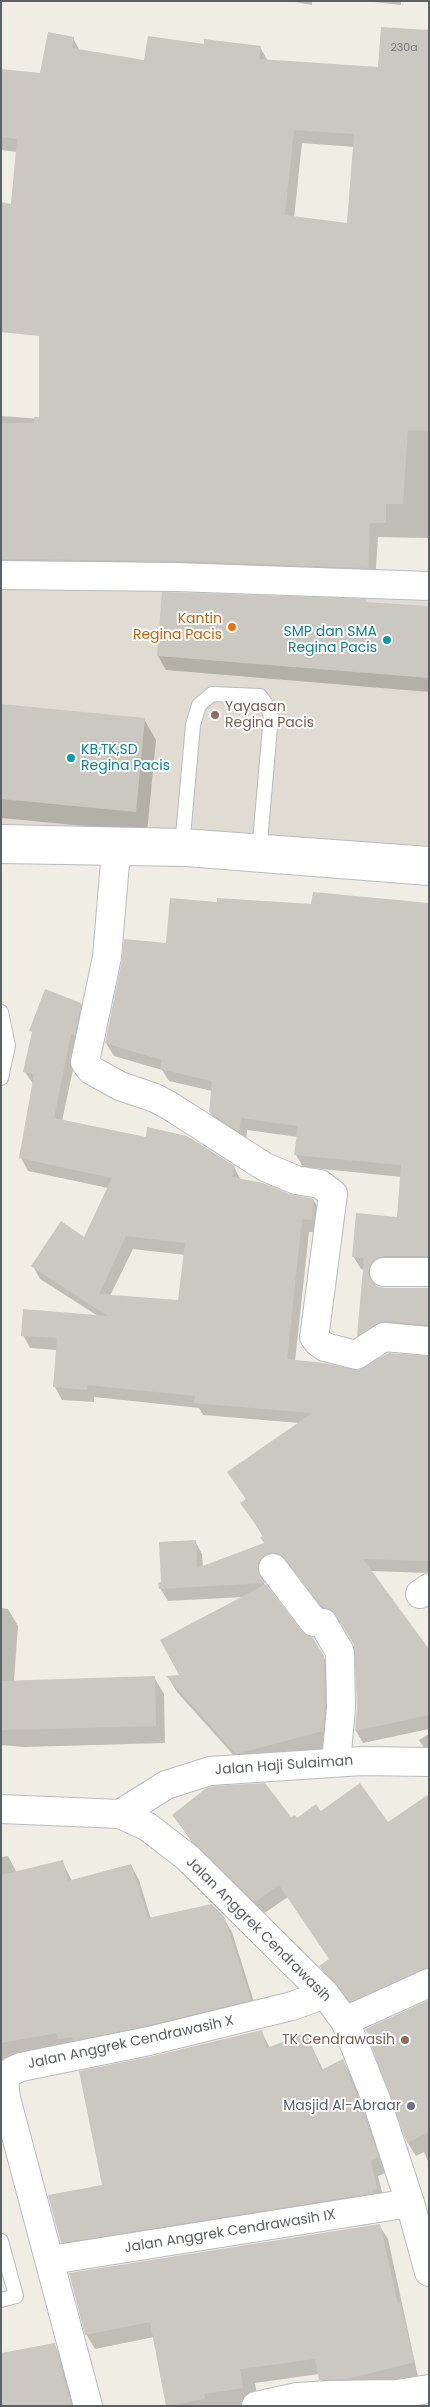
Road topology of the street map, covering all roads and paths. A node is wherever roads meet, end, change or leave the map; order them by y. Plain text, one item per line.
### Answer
1 (1, 575) edge
2 (429, 586) edge
3 (1, 832) edge
4 (183, 836) junction
5 (260, 841) junction
6 (1, 849) edge
7 (116, 851) junction
8 (429, 854) edge
9 (429, 871) edge
10 (1, 1012) edge
11 (1, 1078) edge
12 (384, 1272) dead end
13 (429, 1272) edge
14 (429, 1341) edge
15 (273, 1568) dead end
16 (336, 1762) junction
17 (429, 1762) edge
18 (1, 1809) edge
19 (120, 1814) junction
20 (429, 1983) edge
21 (325, 1994) junction
22 (344, 2022) junction
23 (410, 2203) junction
24 (1, 2241) edge
25 (51, 2260) junction
26 (429, 2272) edge
27 (1, 2300) edge
28 (429, 2389) edge
29 (88, 2406) edge
30 (256, 2406) edge

1 - 2 street
3 - 4 lane
4 - 5 lane
4 - 5 lane
5 - 8 lane
6 - 7 street
7 - 9 street
7 - 14 street
10 - 11 lane
12 - 13 street
15 - 16 street
16 - 17 street, Jalan Haji Sulaiman
16 - 19 street, Jalan Haji Sulaiman
18 - 19 street, Jalan Anggrek Cendrawasih
19 - 21 street, Jalan Anggrek Cendrawasih
20 - 22 street
21 - 22 street, Jalan Anggrek Cendrawasih
21 - 25 street, Jalan Anggrek Cendrawasih X
22 - 23 street, Jalan Anggrek Cendrawasih
23 - 25 street, Jalan Anggrek Cendrawasih IX
23 - 26 street, Jalan Anggrek Cendrawasih
24 - 27 lane
25 - 29 street, Jalan Anggrek Cendrawasih X
28 - 30 street

